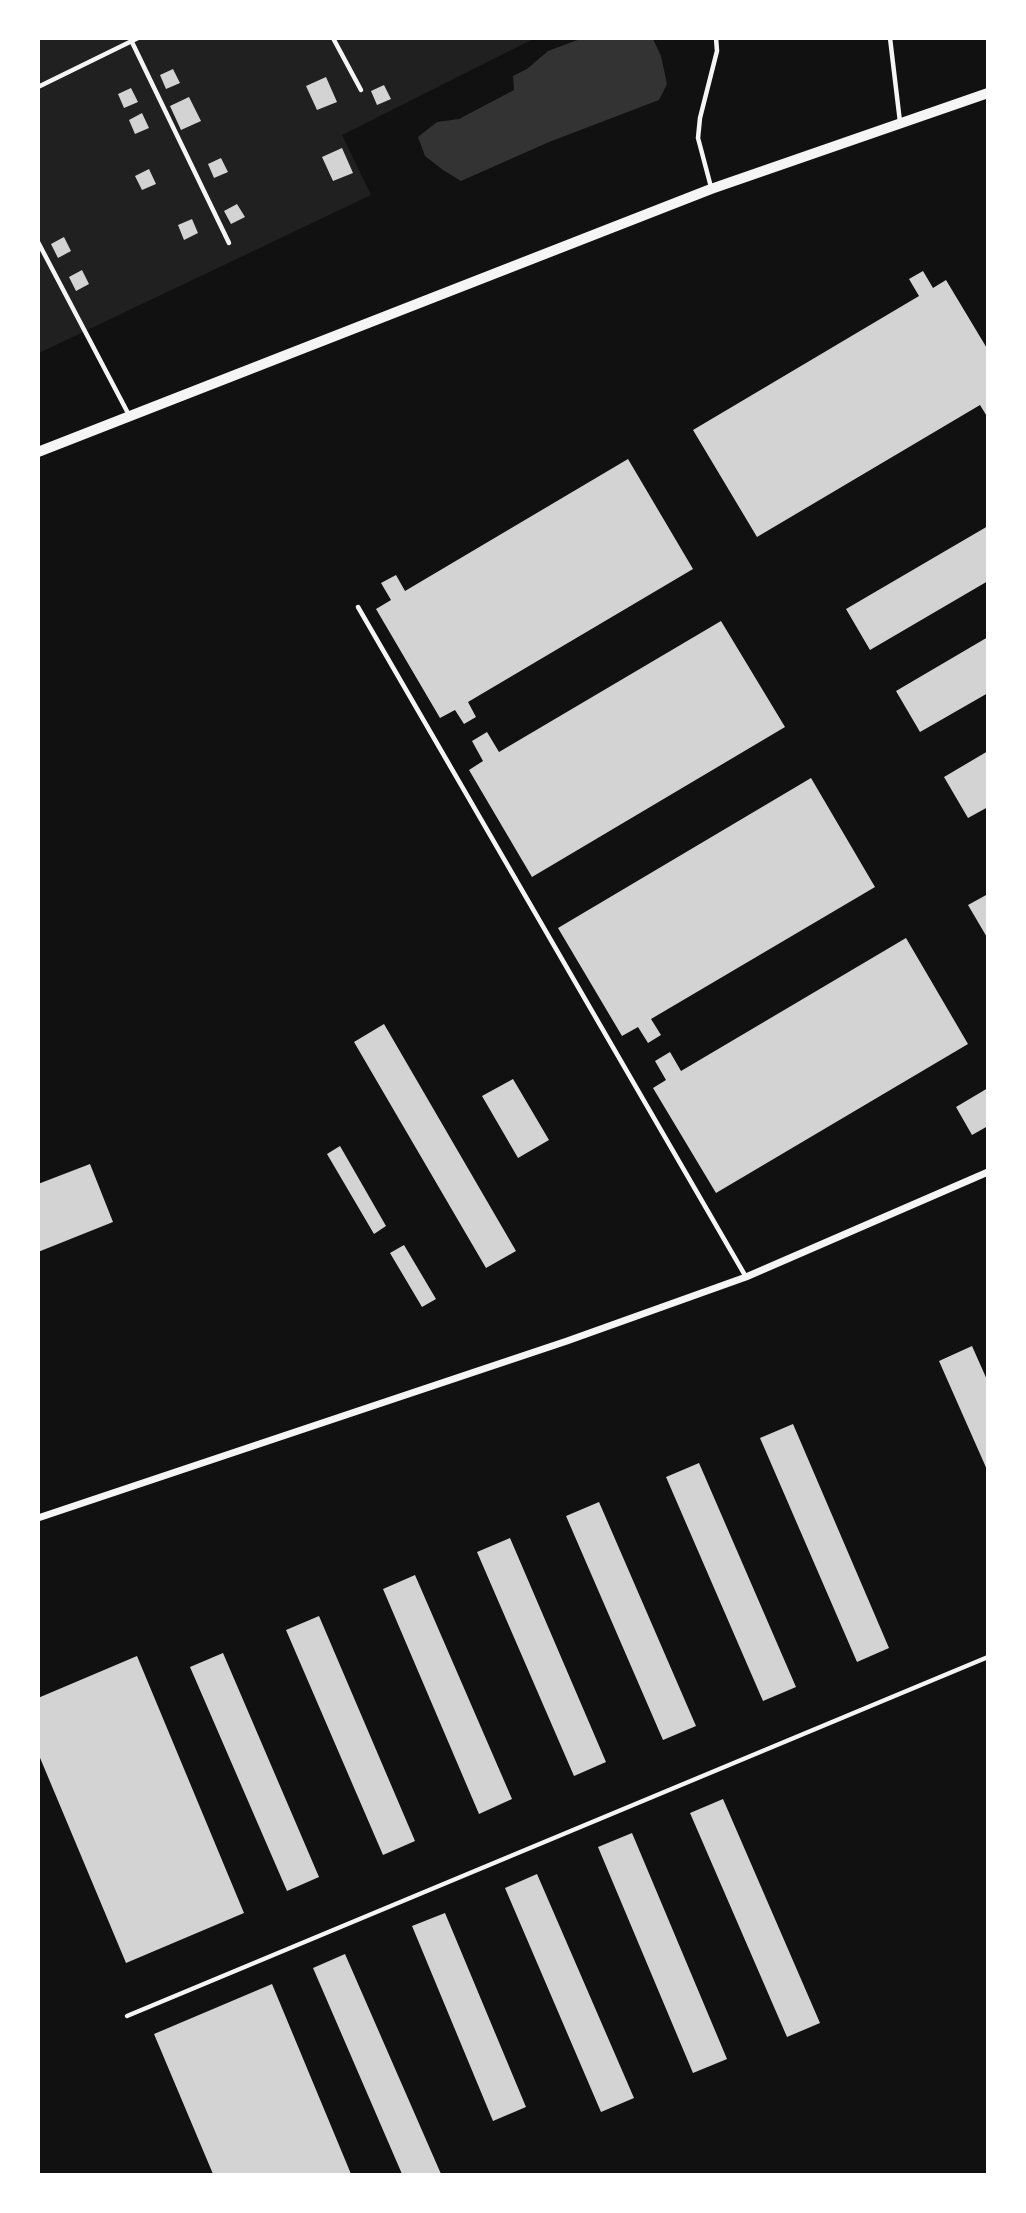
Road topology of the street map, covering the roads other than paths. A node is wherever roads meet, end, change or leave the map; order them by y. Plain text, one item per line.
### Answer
1 (138, 38) edge
2 (333, 38) edge
3 (716, 38) edge
4 (890, 38) edge
5 (131, 40) edge
6 (38, 87) edge
7 (361, 90) dead end
8 (988, 93) edge
9 (900, 123) junction
10 (711, 189) junction
11 (38, 242) edge
12 (229, 243) dead end
13 (130, 416) junction
14 (38, 452) edge
15 (358, 607) dead end
16 (988, 1172) edge
17 (746, 1277) junction
18 (38, 1518) edge
19 (988, 1657) edge
20 (127, 2016) dead end

1 - 5 lane
2 - 7 lane
3 - 10 lane
4 - 9 lane
5 - 6 lane
5 - 12 lane
8 - 9 street
9 - 10 street
10 - 13 street
11 - 13 lane
13 - 14 street
15 - 17 lane
16 - 17 street
17 - 18 street
19 - 20 lane

